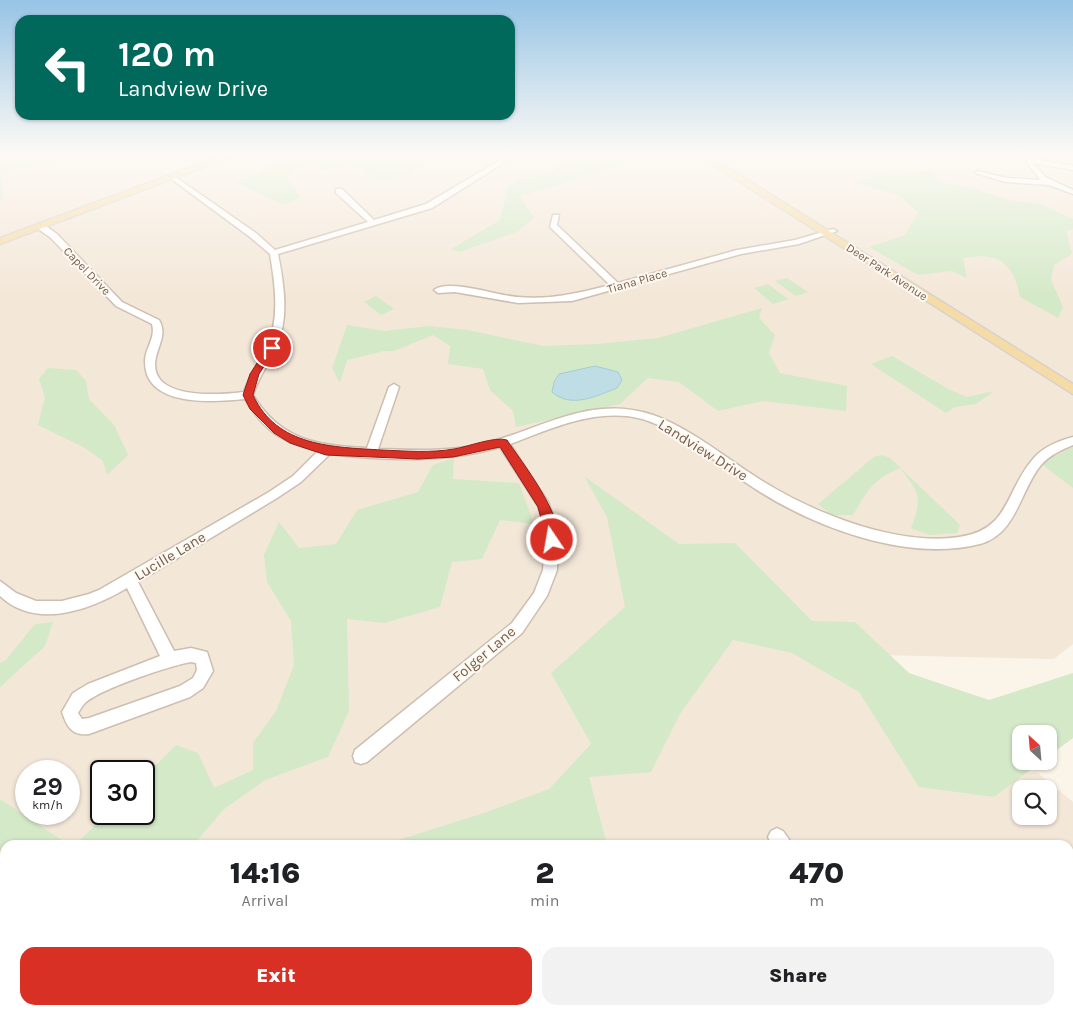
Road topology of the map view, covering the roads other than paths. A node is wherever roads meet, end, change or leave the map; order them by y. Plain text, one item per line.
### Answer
1 (106, 201) edge
2 (206, 201) edge
3 (350, 201) edge
4 (437, 201) edge
5 (778, 201) edge
6 (783, 201) edge
7 (556, 217) dead end
8 (373, 223) junction
9 (40, 226) junction
10 (829, 232) junction
11 (0, 241) edge
12 (274, 253) junction
13 (617, 287) junction
14 (438, 290) dead end
15 (1073, 378) edge
16 (394, 387) dead end
17 (1073, 390) edge
18 (248, 395) junction
19 (1073, 441) edge
20 (503, 442) junction
21 (326, 451) junction
22 (371, 453) junction
23 (130, 580) junction
24 (0, 587) edge
25 (170, 659) junction
26 (361, 756) dead end

1 - 9 main road
2 - 12 street
3 - 8 street
4 - 8 street
5 - 10 main road, Deer Park Avenue
6 - 10 main road, Deer Park Avenue
7 - 13 street
8 - 12 street
9 - 11 main road
9 - 18 street, Capel Drive
10 - 13 street, Tiana Place
10 - 15 main road, Deer Park Avenue
10 - 17 main road, Deer Park Avenue
12 - 18 street
13 - 14 street, Tiana Place
16 - 22 street
18 - 21 street, Landview Drive
19 - 20 street, Landview Drive
20 - 22 street, Landview Drive
20 - 26 street, Folger Lane
21 - 22 street, Landview Drive
21 - 23 street, Lucille Lane
23 - 24 street, Lucille Lane
23 - 25 street
25 - 25 street

